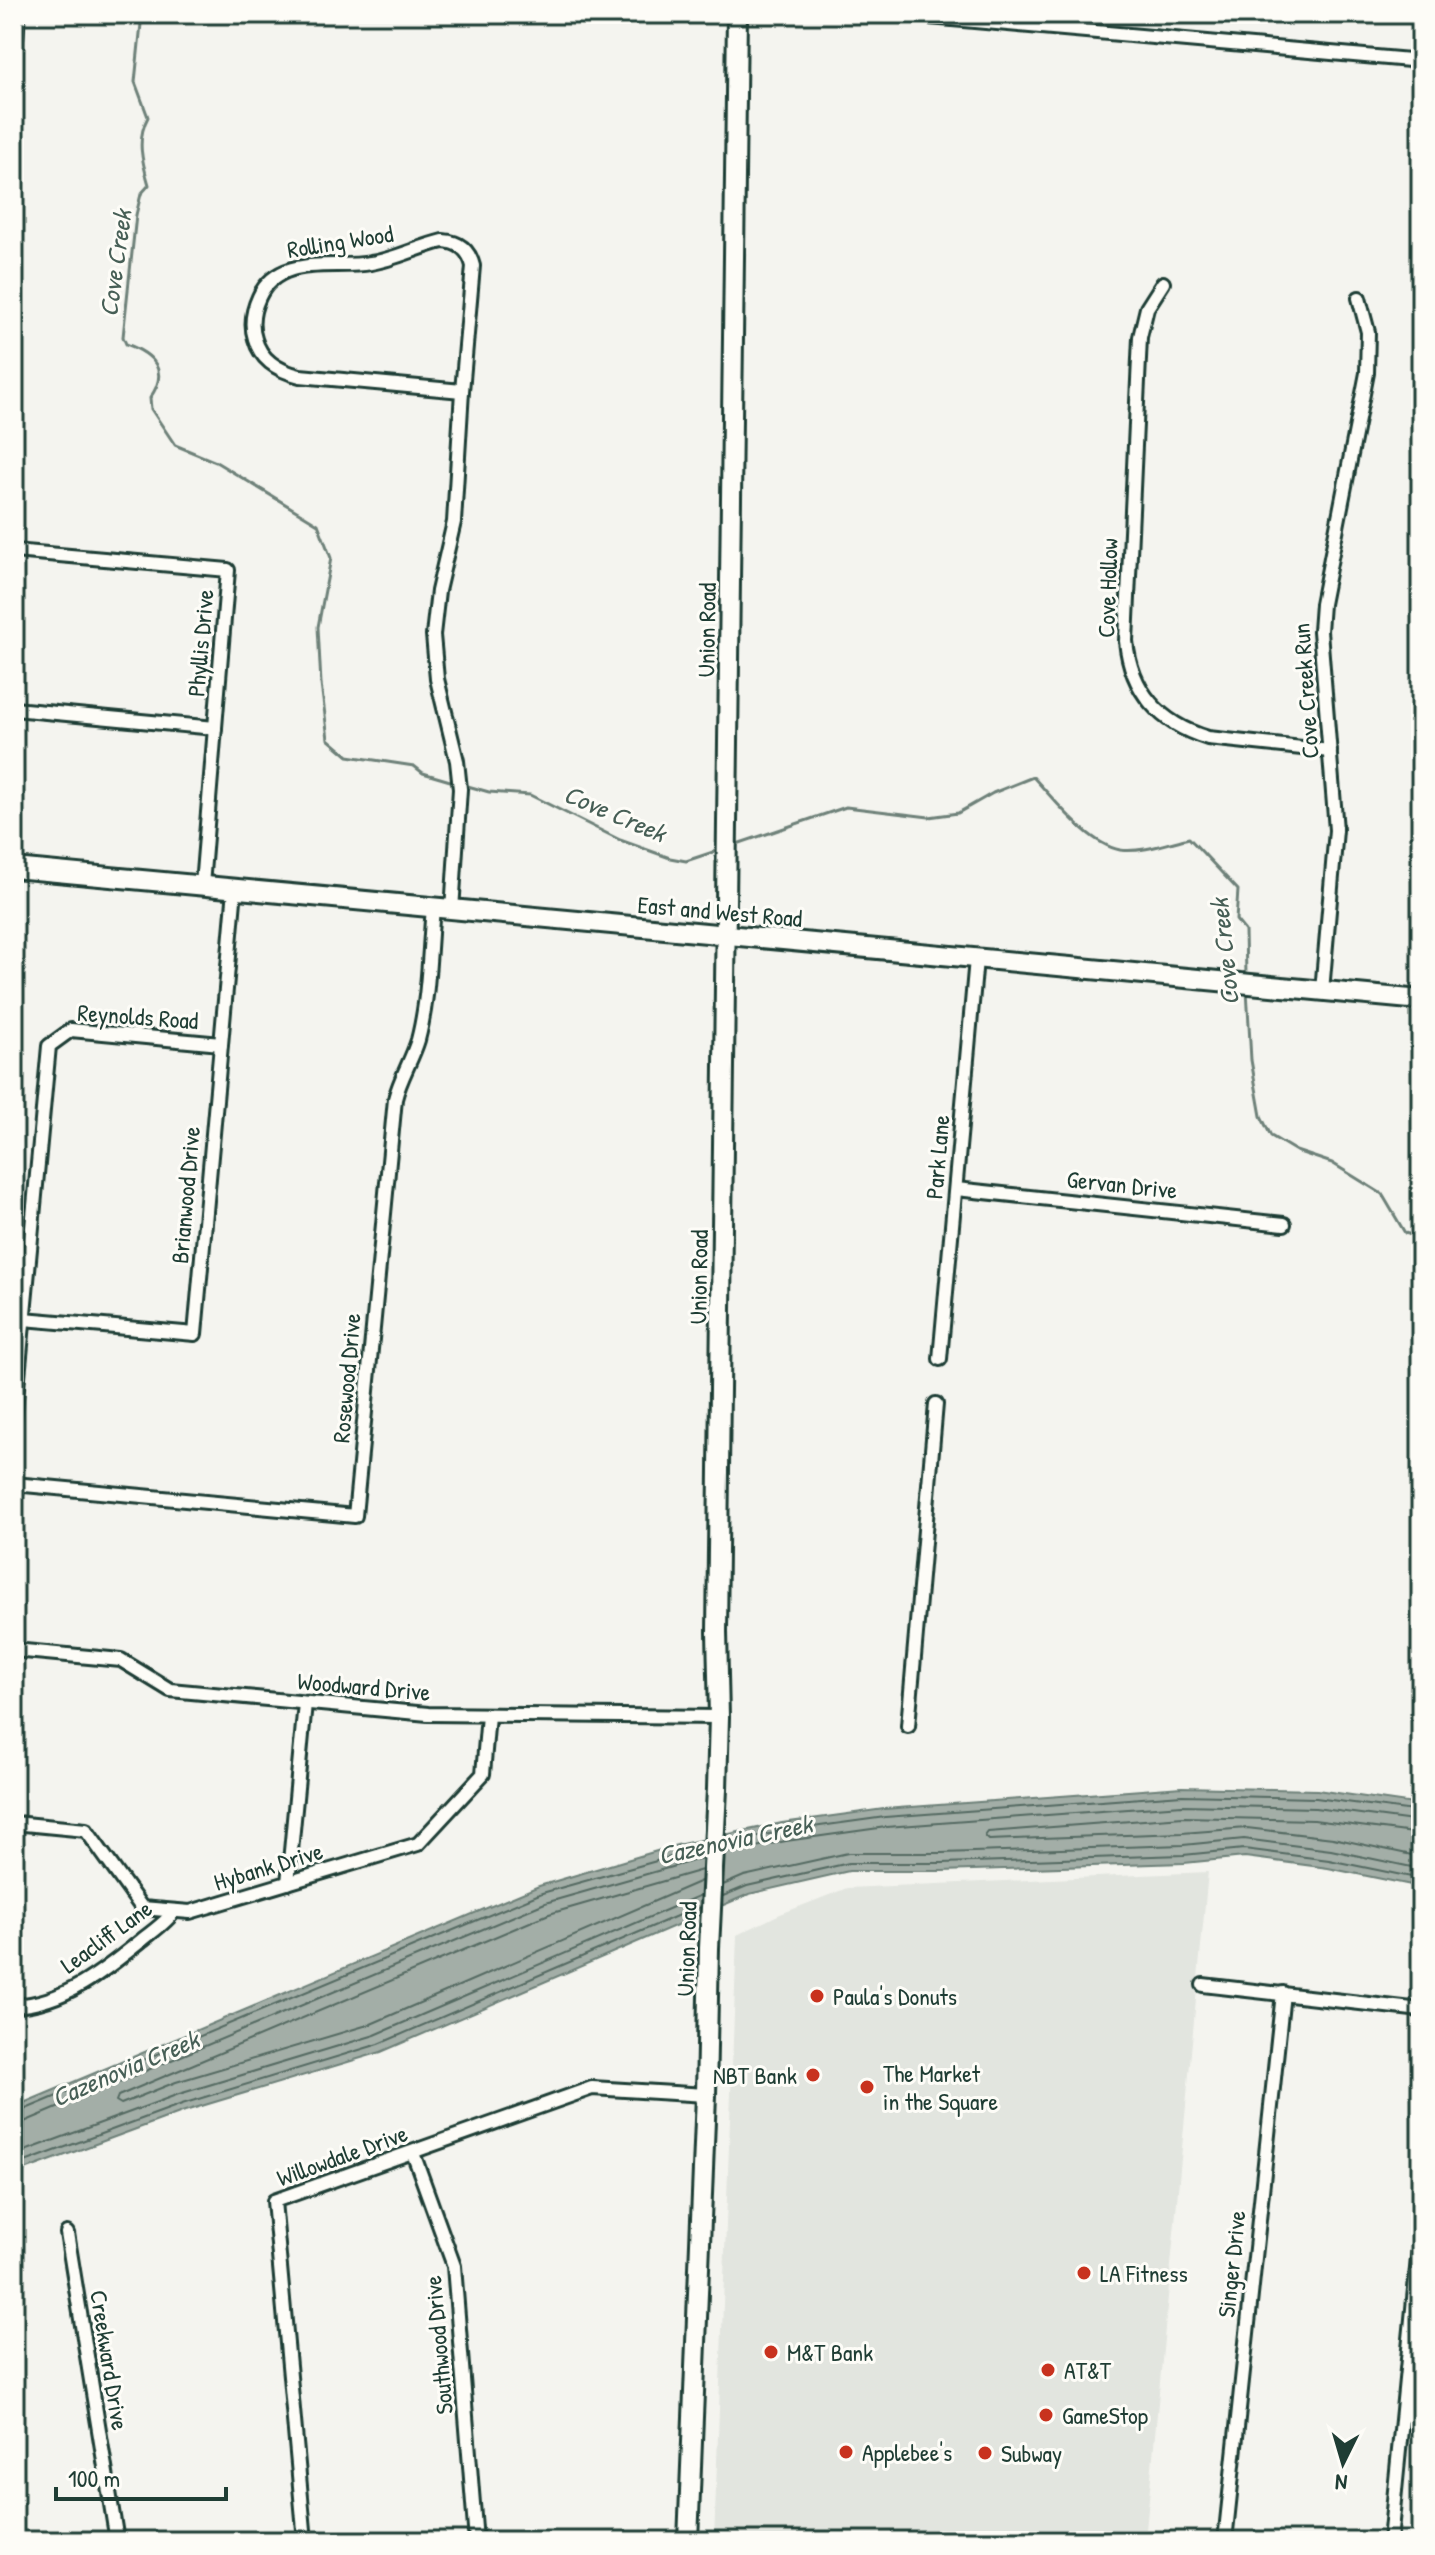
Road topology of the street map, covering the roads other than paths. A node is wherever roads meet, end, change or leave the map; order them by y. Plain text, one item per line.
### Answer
1 (18, 14) edge
2 (737, 14) edge
3 (896, 14) edge
4 (1421, 61) edge
5 (14, 65) edge
6 (1163, 283) dead end
7 (1359, 298) dead end
8 (462, 391) junction
9 (14, 551) edge
10 (14, 709) edge
11 (215, 728) junction
12 (1330, 751) junction
13 (14, 868) edge
14 (202, 885) junction
15 (235, 889) junction
16 (442, 909) junction
17 (727, 936) junction
18 (976, 959) junction
19 (1322, 991) junction
20 (1421, 1000) edge
21 (221, 1044) junction
22 (956, 1189) junction
23 (1284, 1224) dead end
24 (24, 1319) junction
25 (940, 1359) dead end
26 (936, 1404) dead end
27 (14, 1420) edge
28 (14, 1484) edge
29 (14, 1650) edge
30 (305, 1703) junction
31 (488, 1715) junction
32 (719, 1717) junction
33 (908, 1726) dead end
34 (14, 1823) edge
35 (288, 1883) junction
36 (174, 1911) junction
37 (1203, 1985) dead end
38 (1283, 1993) junction
39 (14, 2006) edge
40 (1421, 2010) edge
41 (706, 2095) junction
42 (413, 2153) junction
43 (1421, 2228) edge
44 (67, 2233) dead end
45 (117, 2541) edge
46 (305, 2541) edge
47 (476, 2541) edge
48 (688, 2541) edge
49 (1225, 2541) edge
50 (1390, 2541) edge

1 - 5 street
2 - 17 main road, Union Road
3 - 4 street
6 - 12 street, Cove Hollow
7 - 12 street, Cove Creek Run
8 - 8 street, Rolling Wood
8 - 16 street, Rolling Wood
9 - 11 street, Phyllis Drive
10 - 11 street
11 - 14 street, Phyllis Drive
12 - 19 street, Cove Creek Run
13 - 14 main road, East and West Road
14 - 15 main road, East and West Road
15 - 16 main road, East and West Road
15 - 21 street, Brianwood Drive
16 - 17 main road, East and West Road
16 - 28 street, Rosewood Drive
17 - 18 main road, East and West Road
17 - 32 main road, Union Road
18 - 19 main road, East and West Road
18 - 22 street, Park Lane
19 - 20 main road, East and West Road
21 - 24 street, Reynolds Road
21 - 24 street, Brianwood Drive
22 - 23 street, Gervan Drive
22 - 25 street, Park Lane
24 - 27 street, Reynolds Road
26 - 33 street
29 - 30 street, Woodward Drive
30 - 31 street, Woodward Drive
30 - 35 street
31 - 32 street, Woodward Drive
31 - 35 street, Hybank Drive
32 - 41 main road, Union Road
34 - 36 street, Hybank Drive
35 - 36 street, Hybank Drive
36 - 39 street, Leacliff Lane
37 - 38 street
38 - 40 street
38 - 49 street, Singer Drive
41 - 42 street, Willowdale Drive
41 - 48 main road, Union Road
42 - 46 street, Willowdale Drive
42 - 47 street, Southwood Drive
43 - 50 street
44 - 45 street, Creekward Drive

